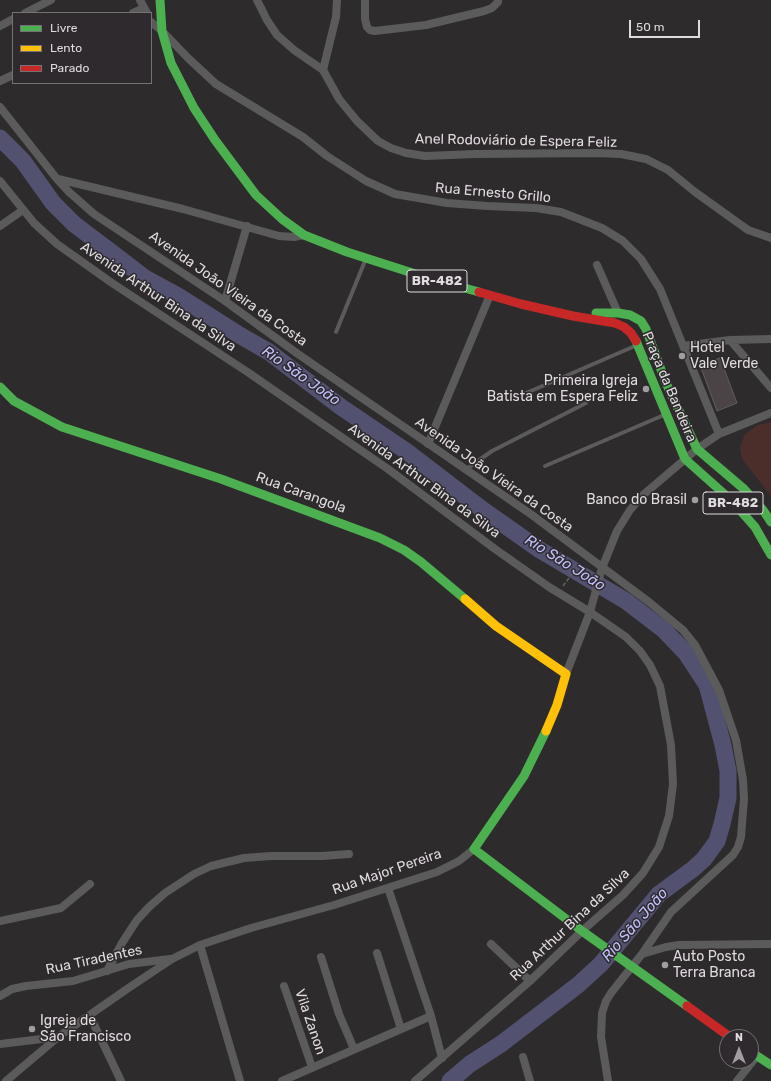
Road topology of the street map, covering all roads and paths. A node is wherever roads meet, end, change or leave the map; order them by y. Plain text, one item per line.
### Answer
1 (51, 0) edge
2 (160, 0) edge
3 (257, 0) edge
4 (338, 0) edge
5 (365, 0) edge
6 (498, 0) edge
7 (144, 7) edge
8 (27, 12) edge
9 (135, 12) edge
10 (12, 20) edge
11 (152, 23) edge
12 (0, 26) edge
13 (162, 31) junction
14 (323, 70) junction
15 (12, 75) edge
16 (0, 81) edge
17 (0, 107) edge
18 (57, 179) junction
19 (0, 181) edge
20 (23, 210) junction
21 (0, 226) edge
22 (247, 226) junction
23 (304, 235) junction
24 (771, 238) edge
25 (366, 258) junction
26 (597, 265) dead end
27 (490, 295) junction
28 (225, 301) junction
29 (618, 313) junction
30 (573, 316) junction
31 (336, 332) dead end
32 (771, 338) edge
33 (730, 340) junction
34 (638, 345) junction
35 (683, 346) junction
36 (0, 387) edge
37 (771, 388) edge
38 (524, 394) dead end
39 (586, 403) dead end
40 (771, 412) edge
41 (666, 414) junction
42 (719, 434) junction
43 (428, 444) junction
44 (697, 449) junction
45 (685, 459) junction
46 (545, 466) dead end
47 (465, 470) junction
48 (771, 522) edge
49 (771, 555) edge
50 (580, 564) dead end
51 (601, 571) junction
52 (565, 584) dead end
53 (590, 612) junction
54 (566, 674) junction
55 (474, 849) junction
56 (349, 854) dead end
57 (90, 884) dead end
58 (388, 888) junction
59 (0, 921) edge
60 (582, 931) junction
61 (491, 944) dead end
62 (771, 944) edge
63 (200, 945) junction
64 (377, 953) dead end
65 (642, 954) junction
66 (321, 957) dead end
67 (172, 959) junction
68 (630, 964) junction
69 (108, 971) junction
70 (530, 981) junction
71 (284, 986) dead end
72 (0, 996) edge
73 (90, 1016) junction
74 (431, 1016) junction
75 (401, 1029) junction
76 (719, 1029) edge
77 (58, 1037) junction
78 (0, 1044) edge
79 (354, 1049) junction
80 (523, 1057) dead end
81 (759, 1057) edge
82 (442, 1058) junction
83 (771, 1065) edge
84 (312, 1067) junction
85 (745, 1069) edge
86 (6, 1081) edge
87 (121, 1081) edge
88 (240, 1081) edge
89 (282, 1081) edge
90 (415, 1081) edge
91 (530, 1081) edge
92 (608, 1081) edge
93 (737, 1081) edge

1 - 8 street
2 - 13 main road, BR-482
3 - 14 street
4 - 14 street
5 - 6 street
7 - 9 street
10 - 12 street
11 - 13 street, Rua Ernesto Grillo
13 - 23 main road, BR-482
13 - 35 street, Rua Ernesto Grillo
14 - 24 street, Anel Rodoviário de Espera Feliz
15 - 16 street
17 - 18 street, Avenida João Vieira da Costa
18 - 22 street
18 - 28 street, Avenida João Vieira da Costa
19 - 20 street, Avenida Arthur Bina da Silva
20 - 21 street
20 - 53 street, Avenida Arthur Bina da Silva
22 - 23 street
22 - 28 street
23 - 25 main road, BR-482
25 - 27 main road, BR-482
25 - 31 lane
26 - 29 street
27 - 30 main road, BR-482
27 - 43 street
28 - 43 street, Avenida João Vieira da Costa
29 - 30 main road, Praça da Bandeira / BR-482
29 - 44 main road, Praça da Bandeira / BR-482
30 - 34 main road, Praça da Bandeira / BR-482
32 - 33 street
33 - 35 street
33 - 37 street
34 - 38 lane
34 - 41 main road, Praça da Bandeira / BR-482
35 - 42 street, Rua Ernesto Grillo
36 - 54 main road, Rua Carangola
39 - 47 lane
40 - 42 street
41 - 45 main road, Praça da Bandeira / BR-482
41 - 46 lane
42 - 44 street
43 - 47 street, Avenida João Vieira da Costa
44 - 45 street, Rua Major Pereira
44 - 48 main road, BR-482
45 - 49 main road, BR-482
45 - 51 street, Rua Major Pereira
47 - 51 street, Avenida João Vieira da Costa
50 - 52 path
51 - 53 street, Rua Major Pereira
51 - 65 street, Avenida João Vieira da Costa
53 - 54 street, Rua Major Pereira
53 - 60 street, Rua Arthur Bina da Silva
54 - 55 main road, Rua Major Pereira
55 - 58 street, Rua Major Pereira
55 - 60 main road
56 - 69 street
57 - 59 street
58 - 63 street, Rua Major Pereira
58 - 74 street
60 - 68 main road
60 - 70 street, Rua Arthur Bina da Silva
61 - 70 street
62 - 65 street
63 - 67 street, Rua Major Pereira
63 - 88 street
64 - 75 street
65 - 68 street, Avenida João Vieira da Costa
66 - 79 street
67 - 69 street, Rua Tiradentes
67 - 73 street, Rua Major Pereira
68 - 76 main road
68 - 92 street, Avenida João Vieira da Costa
69 - 72 street, Rua Tiradentes
70 - 82 street, Rua Arthur Bina da Silva
71 - 84 street, Vila Zanon
73 - 77 street, Rua Major Pereira
73 - 87 street
74 - 75 street
74 - 82 street
75 - 79 street
77 - 78 street
77 - 86 street, Rua Major Pereira
79 - 84 street
80 - 91 street
81 - 83 main road
82 - 90 street, Rua Arthur Bina da Silva
84 - 89 street
85 - 93 street

